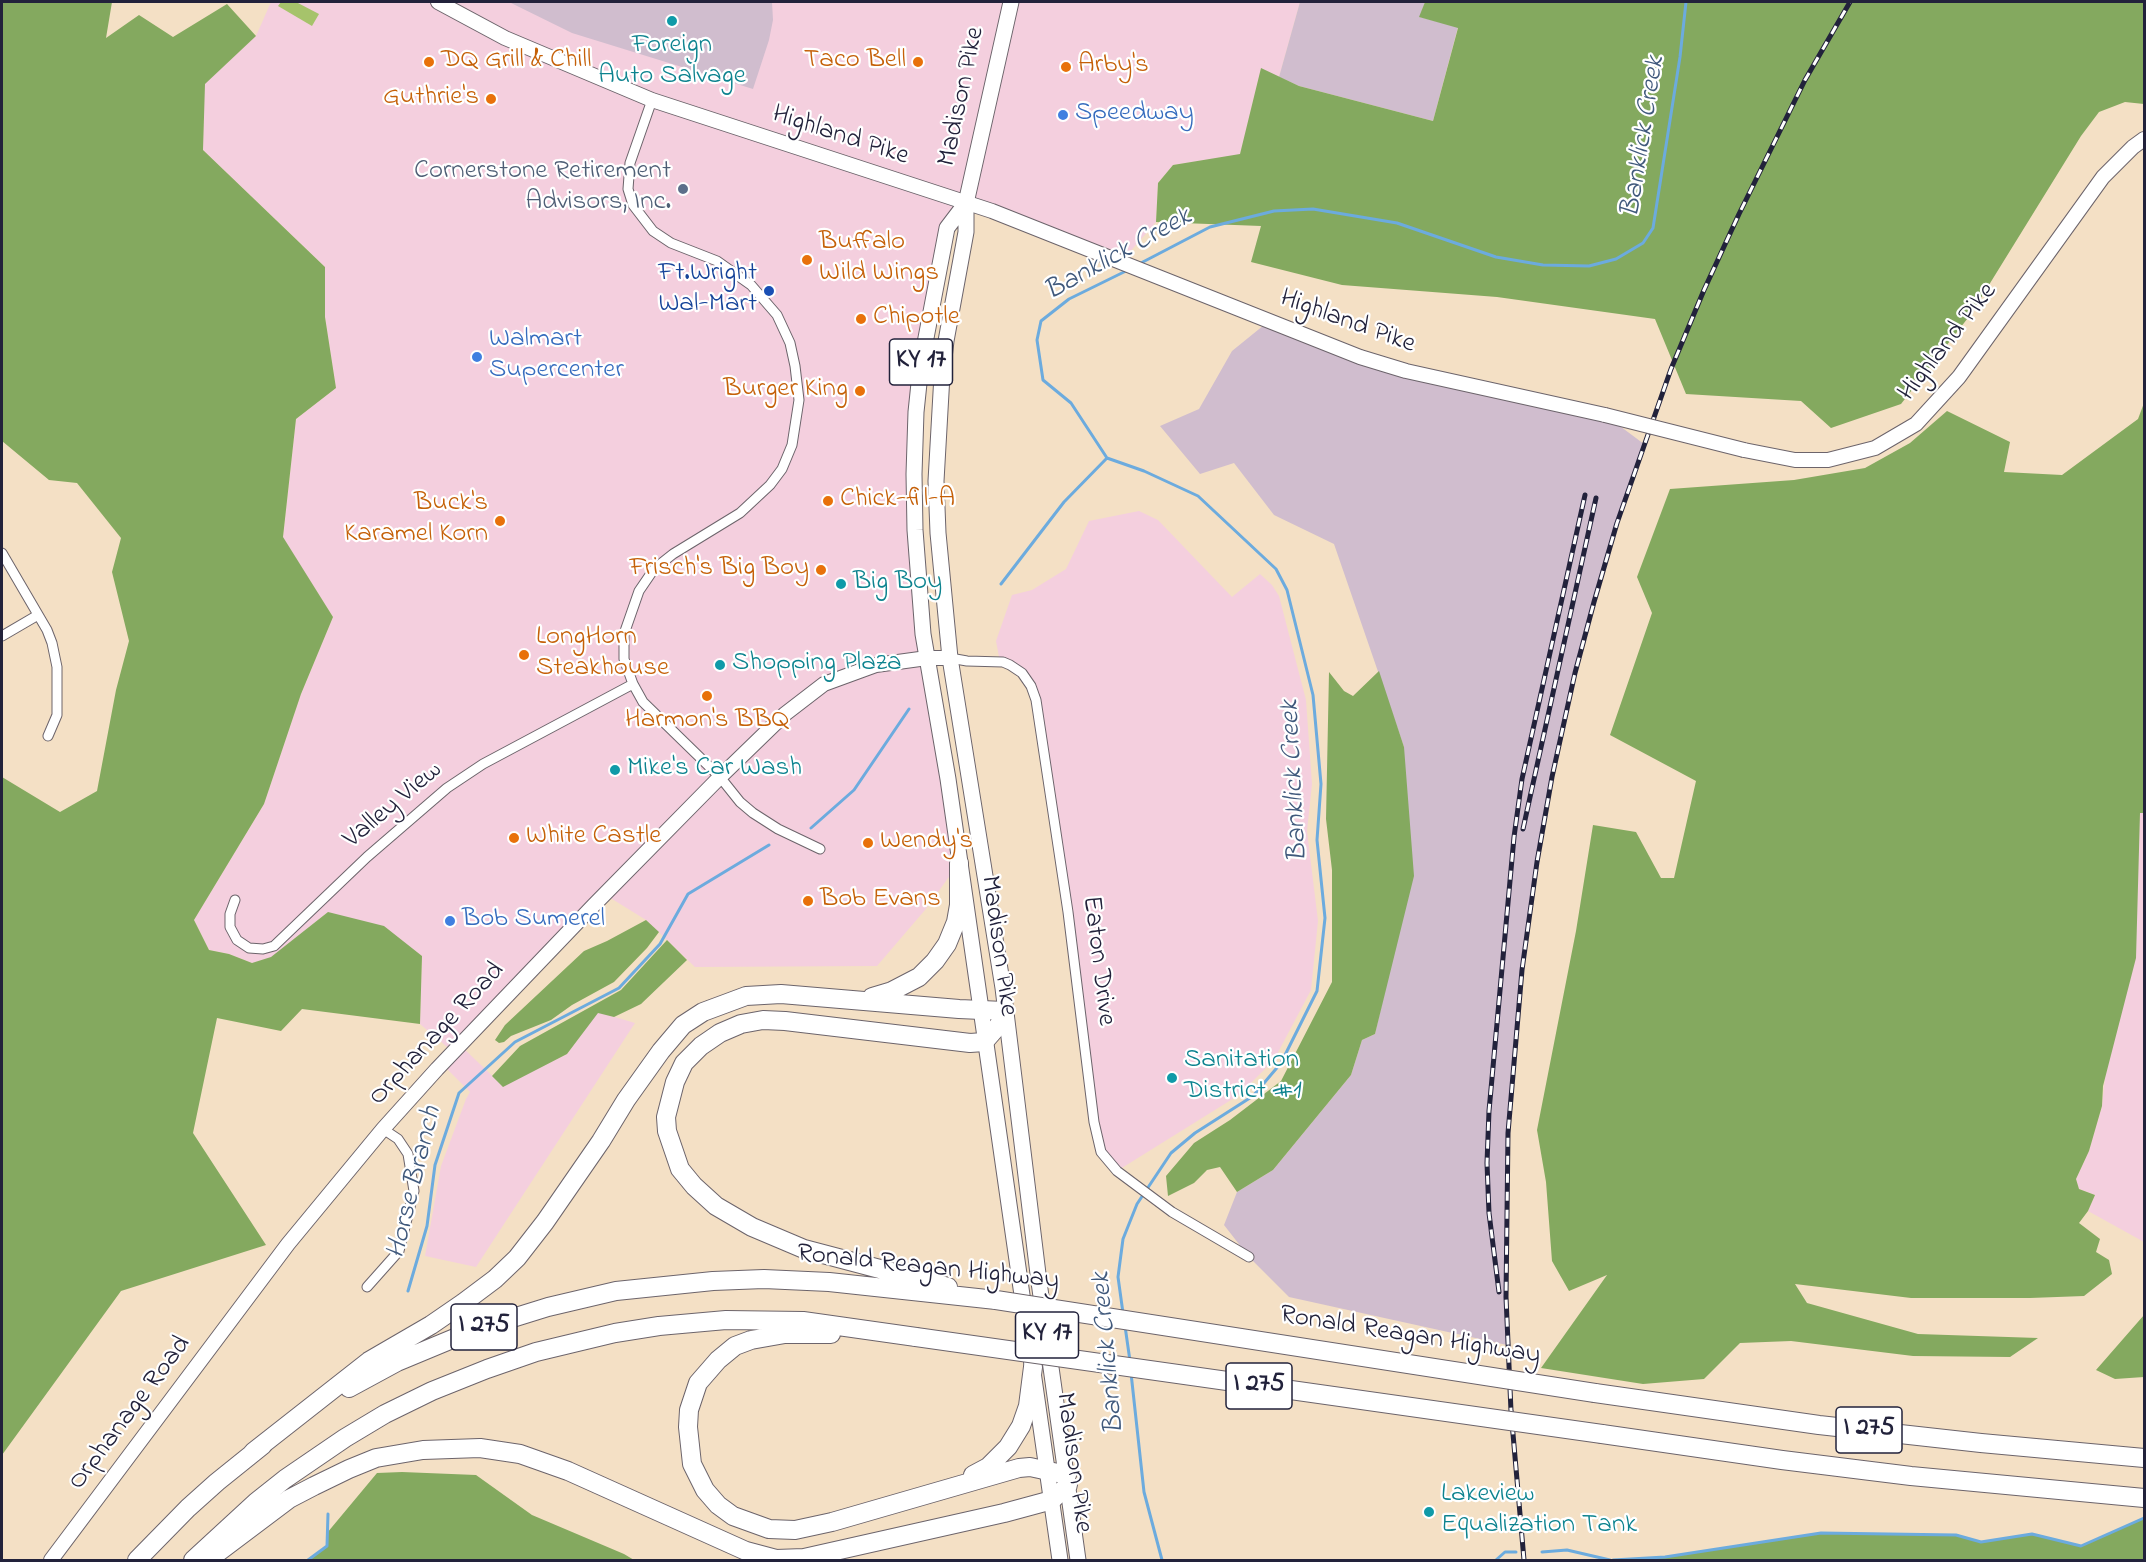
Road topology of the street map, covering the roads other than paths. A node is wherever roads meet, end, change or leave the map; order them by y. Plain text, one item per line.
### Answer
1 (438, 2) edge
2 (1011, 2) edge
3 (652, 100) junction
4 (2145, 139) edge
5 (966, 203) junction
6 (2, 553) edge
7 (38, 615) junction
8 (2, 636) edge
9 (927, 658) junction
10 (950, 658) junction
11 (633, 684) junction
12 (48, 736) dead end
13 (720, 777) junction
14 (820, 849) dead end
15 (960, 863) junction
16 (235, 900) dead end
17 (851, 999) junction
18 (982, 1009) junction
19 (1005, 1014) junction
20 (984, 1042) junction
21 (383, 1129) junction
22 (1249, 1257) dead end
23 (900, 1282) junction
24 (367, 1287) dead end
25 (872, 1331) junction
26 (1033, 1367) junction
27 (254, 1452) junction
28 (2145, 1458) edge
29 (1048, 1471) junction
30 (1067, 1480) junction
31 (950, 1488) junction
32 (2145, 1498) edge
33 (1052, 1500) junction
34 (51, 1560) edge
35 (137, 1560) edge
36 (193, 1560) edge
37 (207, 1560) edge
38 (1060, 1560) edge
39 (1078, 1560) edge

1 - 3 main road, Highland Pike
2 - 5 main road, Madison Pike / KY 17
3 - 5 main road, Highland Pike
3 - 11 street
4 - 5 main road, Highland Pike, bridge
5 - 9 main road, Madison Pike / KY 17
5 - 10 main road, Madison Pike / KY 17
6 - 7 street
7 - 8 street
7 - 12 street
9 - 10 main road, Orphanage Road
9 - 13 main road, Orphanage Road
9 - 15 main road, Madison Pike / KY 17
10 - 19 main road, Madison Pike / KY 17
10 - 22 street, Eaton Drive
11 - 13 street
11 - 16 street, Valley View
13 - 14 street
13 - 21 main road, Orphanage Road
15 - 17 highway
15 - 18 main road, Madison Pike / KY 17
17 - 18 highway
17 - 27 highway
18 - 19 highway
18 - 20 main road, Madison Pike / KY 17
19 - 20 highway
19 - 30 main road, Madison Pike / KY 17
20 - 23 highway
20 - 26 main road, Madison Pike / KY 17
21 - 24 street
21 - 34 main road, Orphanage Road
23 - 27 highway, Ronald Reagan Highway / I 275
23 - 28 highway, Ronald Reagan Highway / I 275, bridge
25 - 31 highway
25 - 32 highway, I 275, bridge
25 - 36 highway, I 275
26 - 29 main road, Madison Pike / KY 17
26 - 31 highway
27 - 35 highway, Ronald Reagan Highway / I 275
29 - 30 highway
29 - 31 highway
29 - 33 main road, Madison Pike / KY 17
30 - 33 highway
30 - 39 main road, Madison Pike / KY 17
33 - 37 highway
33 - 38 main road, Madison Pike / KY 17

